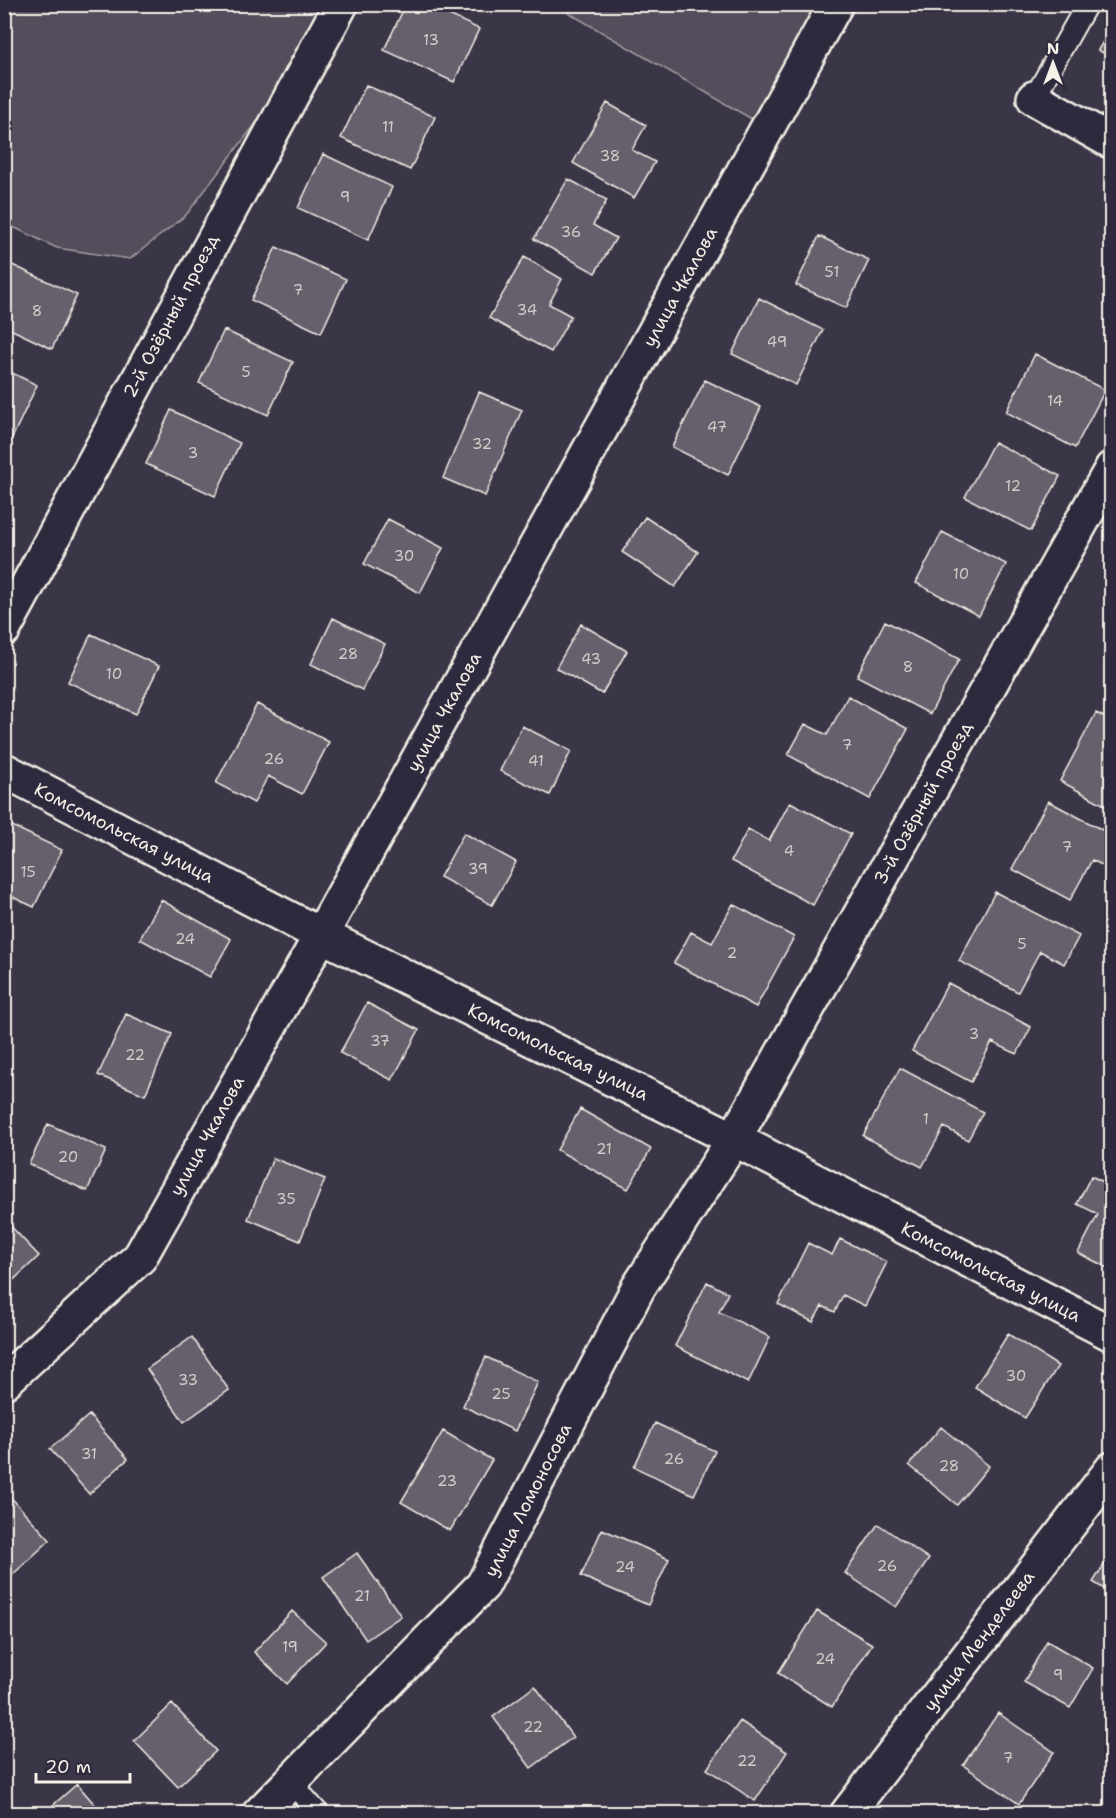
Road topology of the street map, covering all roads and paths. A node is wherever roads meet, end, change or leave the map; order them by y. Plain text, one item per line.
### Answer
1 (340, 4) edge
2 (836, 4) edge
3 (1088, 4) edge
4 (1034, 98) joint
5 (1112, 142) edge
6 (1112, 468) edge
7 (4, 629) edge
8 (4, 770) edge
9 (321, 935) junction
10 (734, 1139) junction
11 (1112, 1334) edge
12 (4, 1382) edge
13 (1112, 1469) edge
14 (290, 1781) junction
15 (259, 1814) edge
16 (319, 1814) edge
17 (848, 1814) edge

1 - 7 street, 2-й Озёрный проезд
2 - 9 street, улица Чкалова
3 - 4 lane
4 - 5 street
6 - 10 street, 3-й Озёрный проезд
8 - 9 street, Комсомольская улица
9 - 10 street, Комсомольская улица
9 - 12 street, улица Чкалова
10 - 11 street, Комсомольская улица
10 - 14 street, улица Ломоносова
13 - 17 street, улица Менделеева
14 - 15 street, улица Ломоносова
14 - 16 lane

